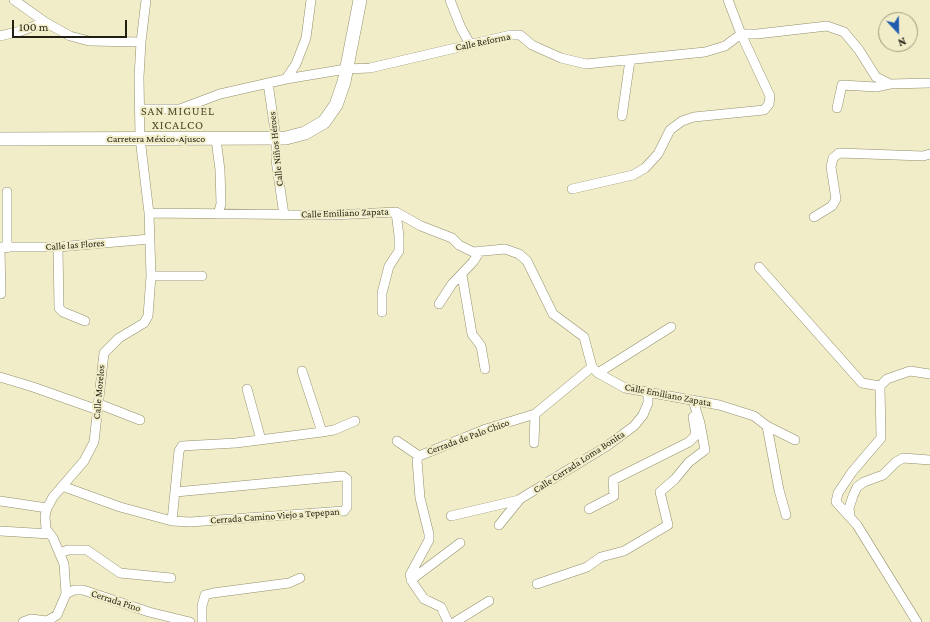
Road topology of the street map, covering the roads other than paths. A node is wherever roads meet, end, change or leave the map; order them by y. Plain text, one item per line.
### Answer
1 (14, 0) edge
2 (146, 0) edge
3 (311, 0) edge
4 (360, 0) edge
5 (450, 0) edge
6 (728, 0) edge
7 (45, 22) junction
8 (741, 34) junction
9 (0, 36) edge
10 (141, 42) junction
11 (470, 44) junction
12 (630, 60) junction
13 (346, 69) junction
14 (286, 79) junction
15 (268, 83) junction
16 (930, 83) edge
17 (890, 84) junction
18 (838, 108) dead end
19 (140, 109) junction
20 (622, 116) dead end
21 (140, 138) junction
22 (276, 138) junction
23 (0, 139) edge
24 (216, 139) junction
25 (930, 154) edge
26 (572, 189) dead end
27 (7, 192) dead end
28 (396, 212) junction
29 (149, 213) junction
30 (218, 214) junction
31 (284, 215) junction
32 (814, 217) dead end
33 (150, 239) junction
34 (58, 247) junction
35 (2, 248) edge
36 (480, 251) junction
37 (759, 267) dead end
38 (462, 275) junction
39 (151, 276) junction
40 (202, 276) dead end
41 (2, 294) dead end
42 (439, 304) dead end
43 (382, 312) dead end
44 (85, 321) dead end
45 (671, 327) dead end
46 (485, 369) dead end
47 (595, 370) junction
48 (302, 371) dead end
49 (930, 374) edge
50 (0, 378) edge
51 (880, 386) junction
52 (247, 389) dead end
53 (648, 392) junction
54 (690, 399) junction
55 (98, 407) junction
56 (534, 414) junction
57 (140, 420) dead end
58 (356, 420) dead end
59 (768, 426) junction
60 (322, 432) junction
61 (261, 440) junction
62 (795, 440) dead end
63 (397, 441) dead end
64 (534, 443) dead end
65 (419, 456) junction
66 (930, 460) edge
67 (62, 486) junction
68 (176, 492) junction
69 (520, 499) junction
70 (0, 501) edge
71 (47, 508) junction
72 (589, 509) dead end
73 (786, 515) dead end
74 (451, 516) dead end
75 (850, 516) junction
76 (172, 521) junction
77 (499, 525) dead end
78 (0, 531) edge
79 (50, 534) junction
80 (460, 543) dead end
81 (60, 553) junction
82 (171, 578) dead end
83 (300, 578) dead end
84 (411, 580) junction
85 (537, 584) dead end
86 (66, 594) junction
87 (489, 601) dead end
88 (23, 622) edge
89 (190, 622) edge
90 (202, 622) edge
91 (448, 622) edge
92 (455, 622) edge
93 (917, 622) edge

1 - 7 street
2 - 10 street, Calle Morelos
3 - 14 street
4 - 13 main road, Carretera México-Ajusco
5 - 11 street
6 - 8 street
7 - 9 street
7 - 10 street
8 - 12 street, Calle Reforma
8 - 17 street
8 - 26 street
10 - 19 street, Calle Morelos
11 - 12 street, Calle Reforma
11 - 13 street, Calle Reforma
12 - 20 street
13 - 14 street, Calle Reforma
13 - 22 main road, Carretera México-Ajusco
14 - 15 street, Calle Reforma
15 - 19 street, Calle Reforma
15 - 22 street, Calle Niños Héroes
16 - 17 street
17 - 18 street
19 - 21 street, Calle Morelos
21 - 23 main road, Carretera México-Ajusco
21 - 24 main road, Carretera México-Ajusco
21 - 29 street, Calle Morelos
22 - 24 main road, Carretera México-Ajusco
22 - 31 street, Calle Niños Héroes
24 - 30 street
25 - 32 street
27 - 35 street
28 - 31 street, Calle Emiliano Zapata
28 - 36 street, Calle Emiliano Zapata
28 - 43 street
29 - 30 street, Calle Emiliano Zapata
29 - 33 street, Calle Morelos
30 - 31 street, Calle Emiliano Zapata
33 - 34 street, Calle las Flores
33 - 39 street, Calle Morelos
34 - 35 street, Calle las Flores
34 - 44 street
35 - 41 street
36 - 38 street
36 - 47 street, Calle Emiliano Zapata
37 - 51 street
38 - 42 street
38 - 46 street
39 - 40 street
39 - 55 street, Calle Morelos
45 - 47 street, Cerrada de Palo Chico
47 - 53 street, Calle Emiliano Zapata
47 - 56 street, Cerrada de Palo Chico
48 - 60 street
49 - 51 street
50 - 55 street
51 - 75 street
52 - 61 street
53 - 54 street, Calle Emiliano Zapata
53 - 69 street, Calle Cerrada Loma Bonita
54 - 59 street, Calle Emiliano Zapata
54 - 72 street
54 - 85 street
55 - 57 street
55 - 67 street, Calle Morelos
56 - 64 street
56 - 65 street, Cerrada de Palo Chico
58 - 60 street
59 - 62 street, Calle Emiliano Zapata
59 - 73 street
60 - 61 street
61 - 68 street
63 - 65 street
65 - 84 street, Cerrada de Palo Chico
66 - 75 street
67 - 71 street, Calle Morelos
67 - 76 street
68 - 76 street
68 - 76 street, Cerrada Camino Viejo a Tepepan
69 - 74 street
69 - 77 street, Calle Cerrada Loma Bonita
70 - 71 street
71 - 79 street
75 - 93 street
78 - 79 street
79 - 81 street
80 - 84 street
81 - 82 street
81 - 86 street
83 - 90 street
84 - 91 street
86 - 88 street
86 - 89 street, Cerrada Pino
87 - 92 street

